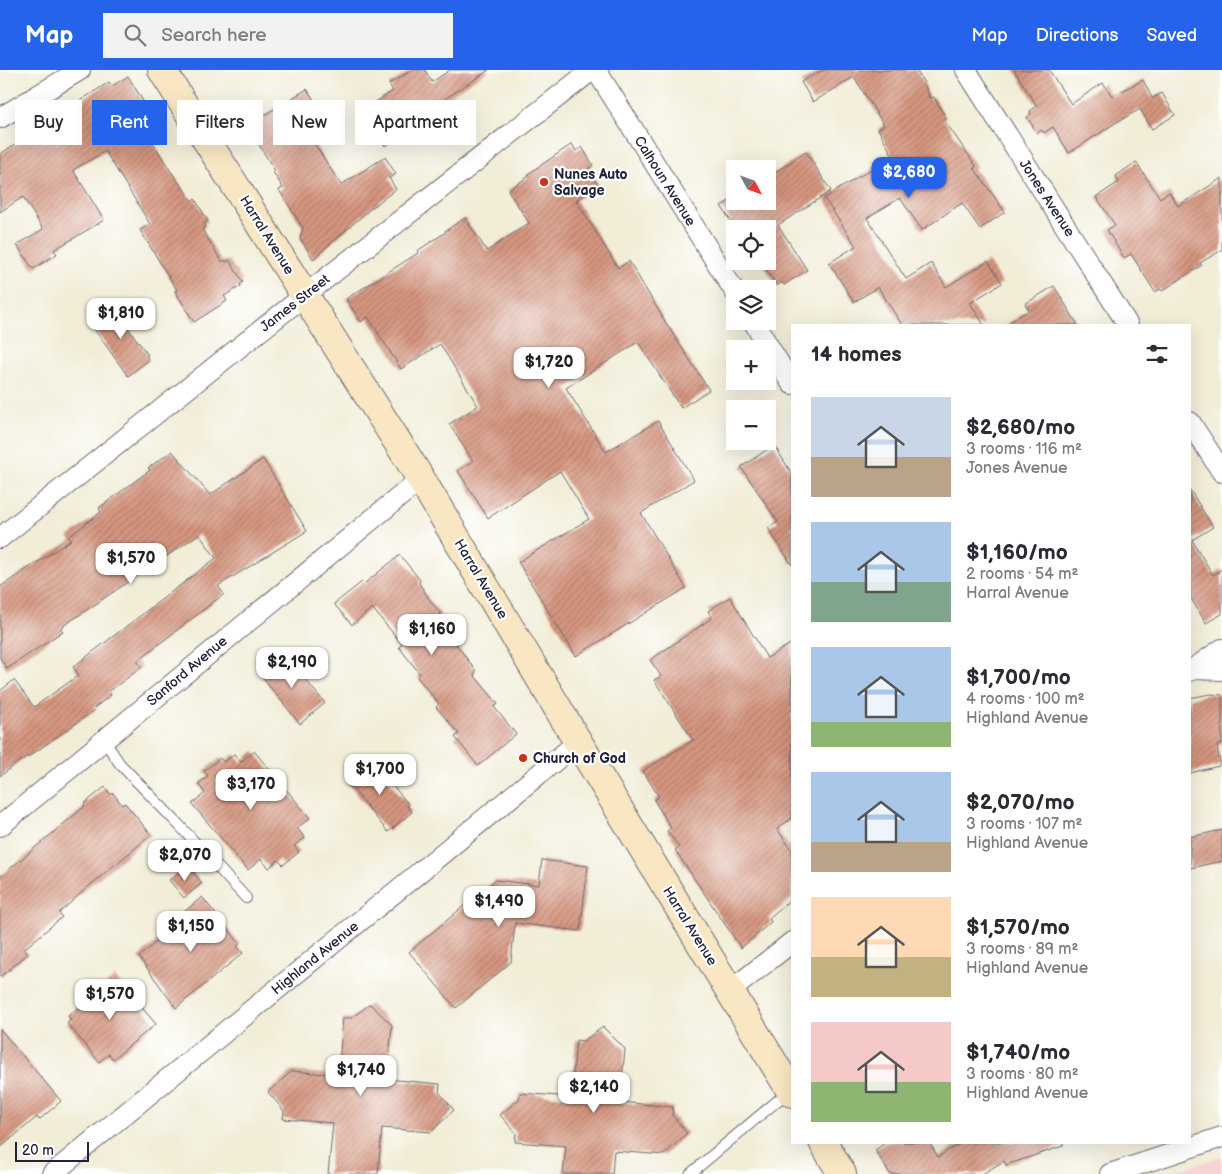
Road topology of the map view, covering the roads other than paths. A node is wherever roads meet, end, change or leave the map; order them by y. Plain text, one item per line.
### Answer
1 (80, 70) edge
2 (162, 70) edge
3 (594, 70) edge
4 (966, 70) edge
5 (0, 118) edge
6 (727, 280) edge
7 (305, 295) junction
8 (1127, 324) edge
9 (759, 330) edge
10 (791, 382) edge
11 (1191, 424) edge
12 (1222, 472) edge
13 (421, 479) junction
14 (0, 538) edge
15 (1222, 649) edge
16 (1191, 670) edge
17 (1222, 670) edge
18 (104, 740) junction
19 (578, 742) junction
20 (0, 826) edge
21 (246, 898) dead end
22 (791, 943) edge
23 (730, 991) junction
24 (791, 1091) edge
25 (1221, 1139) edge
26 (824, 1144) edge
27 (52, 1174) edge
28 (690, 1174) edge
29 (842, 1174) edge
30 (1110, 1174) edge

1 - 5 street
2 - 7 street, Harral Avenue
3 - 6 street, Calhoun Avenue
3 - 7 street, James Street
4 - 8 street, Jones Avenue
7 - 13 street, Harral Avenue
7 - 14 street, James Street
9 - 10 street
11 - 12 street
13 - 18 street, Sanford Avenue
13 - 19 street, Harral Avenue
15 - 16 street
16 - 17 street
18 - 20 street, Sanford Avenue
18 - 21 lane
19 - 23 street, Harral Avenue
19 - 27 street, Highland Avenue
22 - 23 street
23 - 24 street, Harral Avenue
24 - 28 lane
25 - 30 street
26 - 29 street

